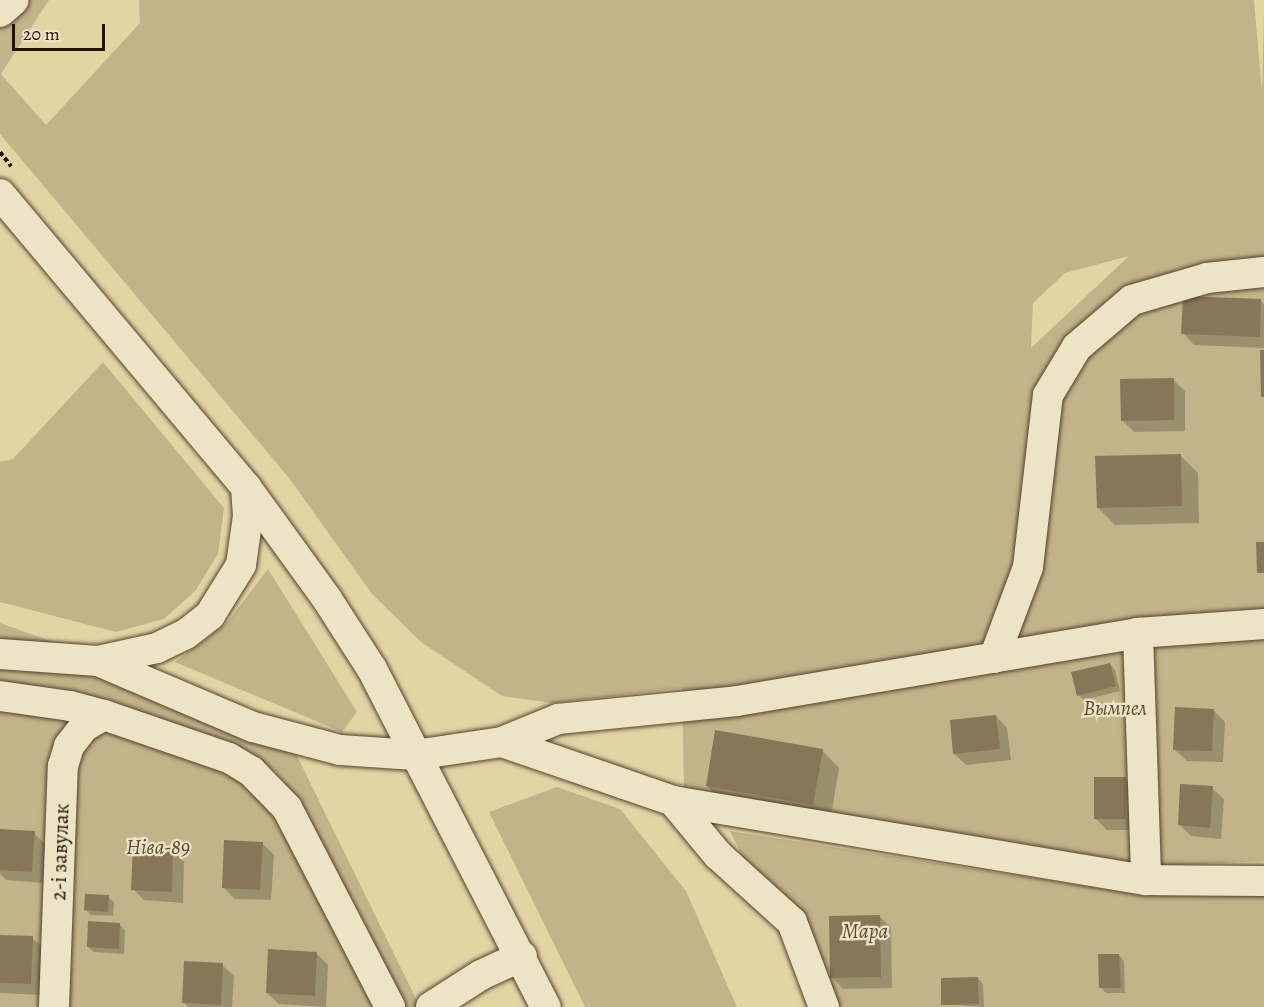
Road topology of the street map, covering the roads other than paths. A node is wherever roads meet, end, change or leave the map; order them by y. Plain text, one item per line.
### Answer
1 (14, 0) edge
2 (0, 12) edge
3 (0, 194) edge
4 (1264, 272) edge
5 (246, 487) junction
6 (1264, 624) edge
7 (1138, 633) junction
8 (0, 654) edge
9 (994, 658) junction
10 (98, 661) junction
11 (0, 696) edge
12 (104, 715) junction
13 (502, 742) junction
14 (415, 755) junction
15 (673, 801) junction
16 (1146, 880) junction
17 (1264, 880) edge
18 (522, 956) junction
19 (54, 1007) edge
20 (390, 1007) edge
21 (431, 1007) edge
22 (546, 1007) edge
23 (824, 1007) edge

1 - 2 street
3 - 5 street
4 - 9 street
5 - 10 street
5 - 14 street
6 - 7 street
7 - 9 street
7 - 16 street
8 - 10 street
9 - 13 street
10 - 14 street
11 - 12 street
12 - 19 street, 2-і завулак
12 - 20 street
13 - 14 street
13 - 15 street
14 - 18 street
15 - 16 street
15 - 23 street
16 - 17 street
18 - 21 street
18 - 22 street

